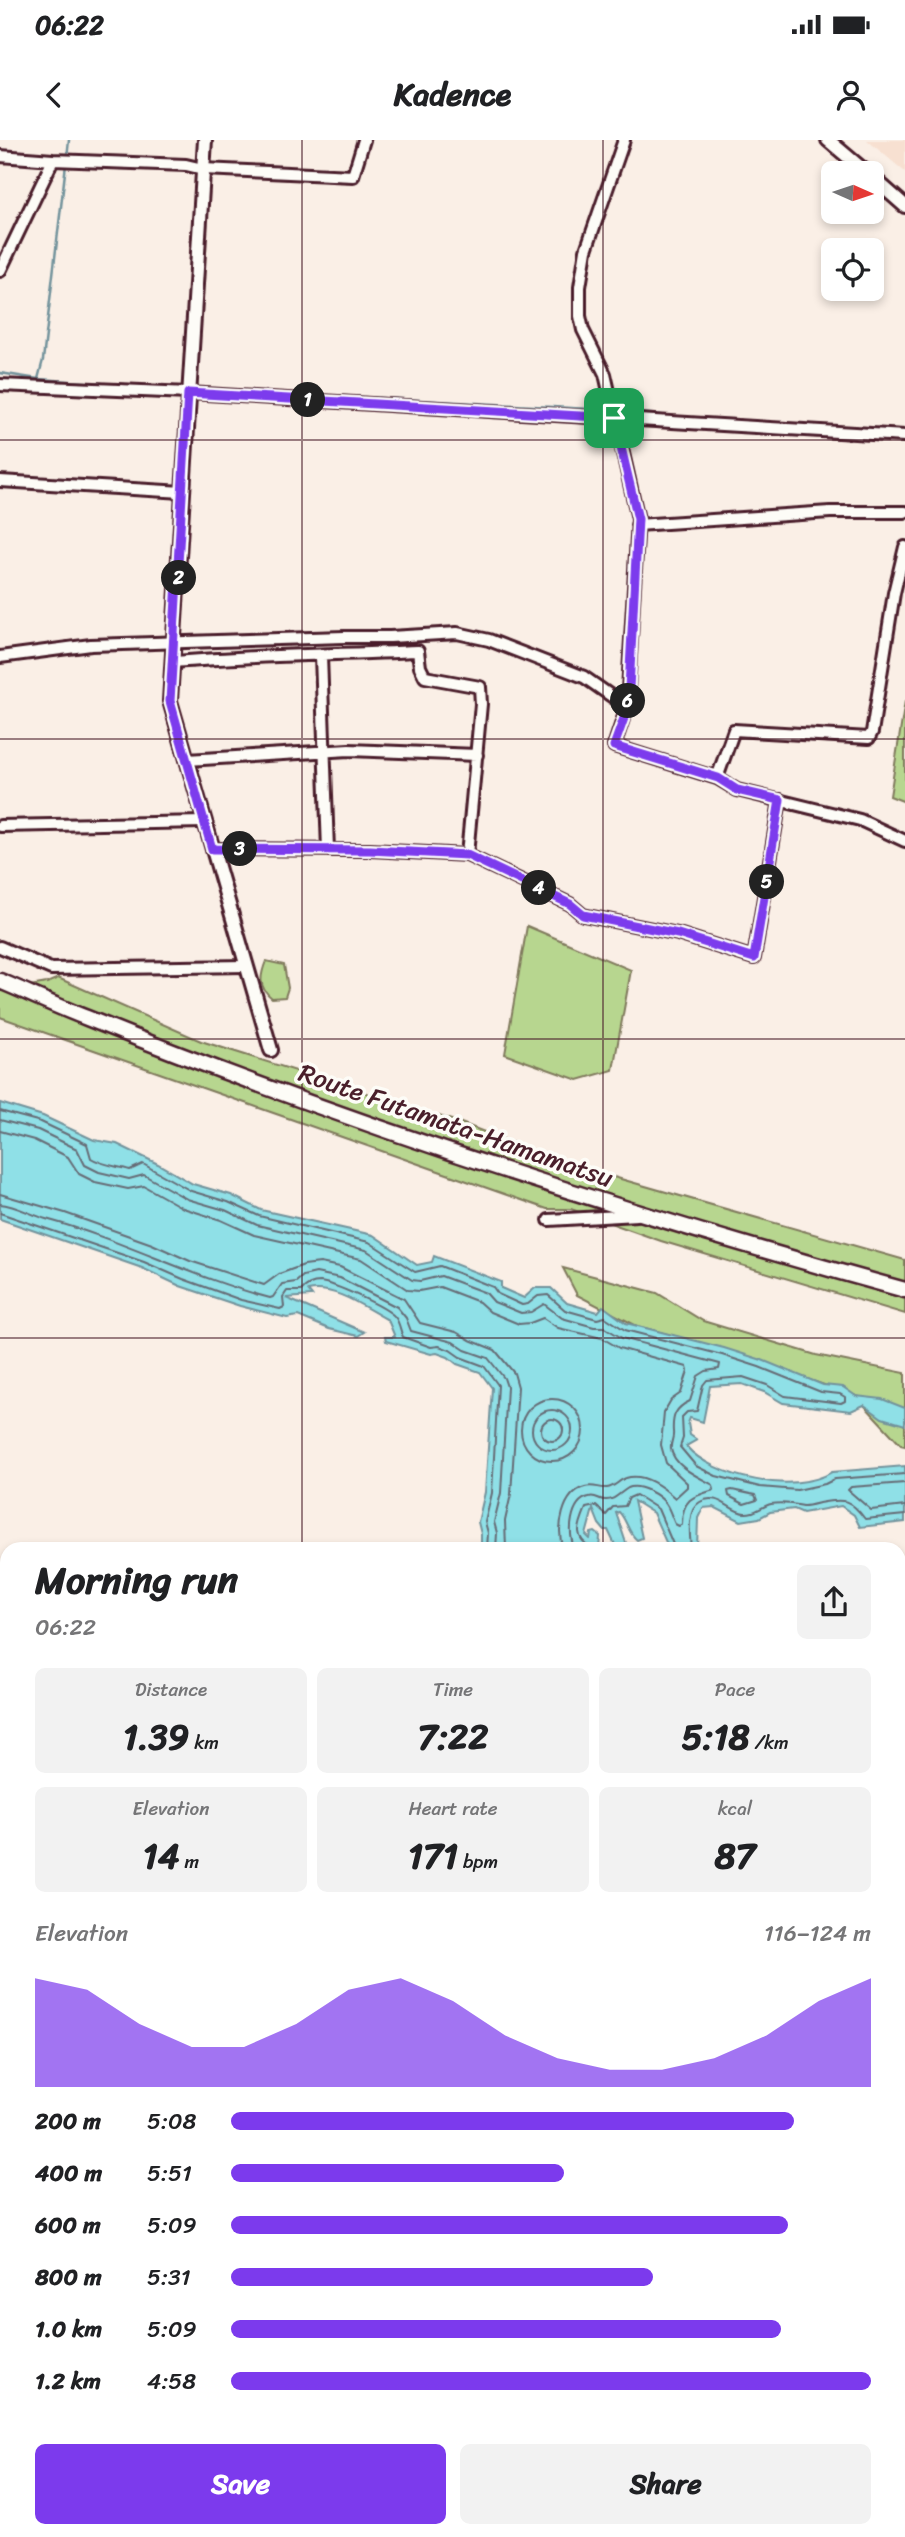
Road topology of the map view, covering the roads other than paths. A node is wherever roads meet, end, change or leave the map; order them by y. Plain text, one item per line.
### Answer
1 (205, 140) edge
2 (364, 140) edge
3 (624, 140) edge
4 (828, 140) edge
5 (0, 156) edge
6 (62, 161) junction
7 (853, 161) edge
8 (203, 169) junction
9 (884, 188) edge
10 (905, 206) edge
11 (0, 271) edge
12 (0, 385) edge
13 (188, 393) junction
14 (614, 418) junction
15 (905, 436) edge
16 (0, 481) edge
17 (183, 492) junction
18 (905, 512) edge
19 (637, 524) junction
20 (905, 547) edge
21 (173, 644) junction
22 (321, 656) junction
23 (0, 657) edge
24 (173, 662) junction
25 (628, 707) junction
26 (323, 750) junction
27 (477, 754) junction
28 (187, 760) junction
29 (718, 778) junction
30 (780, 800) junction
31 (204, 822) junction
32 (0, 826) edge
33 (905, 841) edge
34 (212, 849) junction
35 (328, 850) junction
36 (467, 855) junction
37 (0, 947) edge
38 (246, 966) junction
39 (0, 981) edge
40 (0, 991) edge
41 (26, 991) junction
42 (271, 1051) dead end
43 (648, 1215) junction
44 (549, 1220) dead end
45 (905, 1290) edge

1 - 8 street
2 - 8 street
3 - 14 street
4 - 7 street
5 - 6 street
6 - 8 street
6 - 11 street
8 - 13 street
9 - 10 street
12 - 13 street
13 - 14 street
13 - 17 street
14 - 15 street
14 - 19 street
16 - 17 street
17 - 21 street
18 - 19 street
19 - 25 street
20 - 29 street
21 - 23 street
21 - 24 street
21 - 25 street
22 - 24 street
22 - 26 street
22 - 27 street
24 - 28 street
25 - 29 street
26 - 27 street
26 - 28 street
26 - 35 street
27 - 36 street
28 - 31 street
29 - 30 street
30 - 33 street
30 - 36 street
31 - 32 street
31 - 34 street
34 - 35 street
34 - 38 street
35 - 36 street
37 - 38 street
38 - 42 street
39 - 41 main road, Route Futamata-Hamamatsu
40 - 41 street
41 - 43 main road, Route Futamata-Hamamatsu
43 - 44 street
43 - 45 main road, Route Futamata-Hamamatsu

